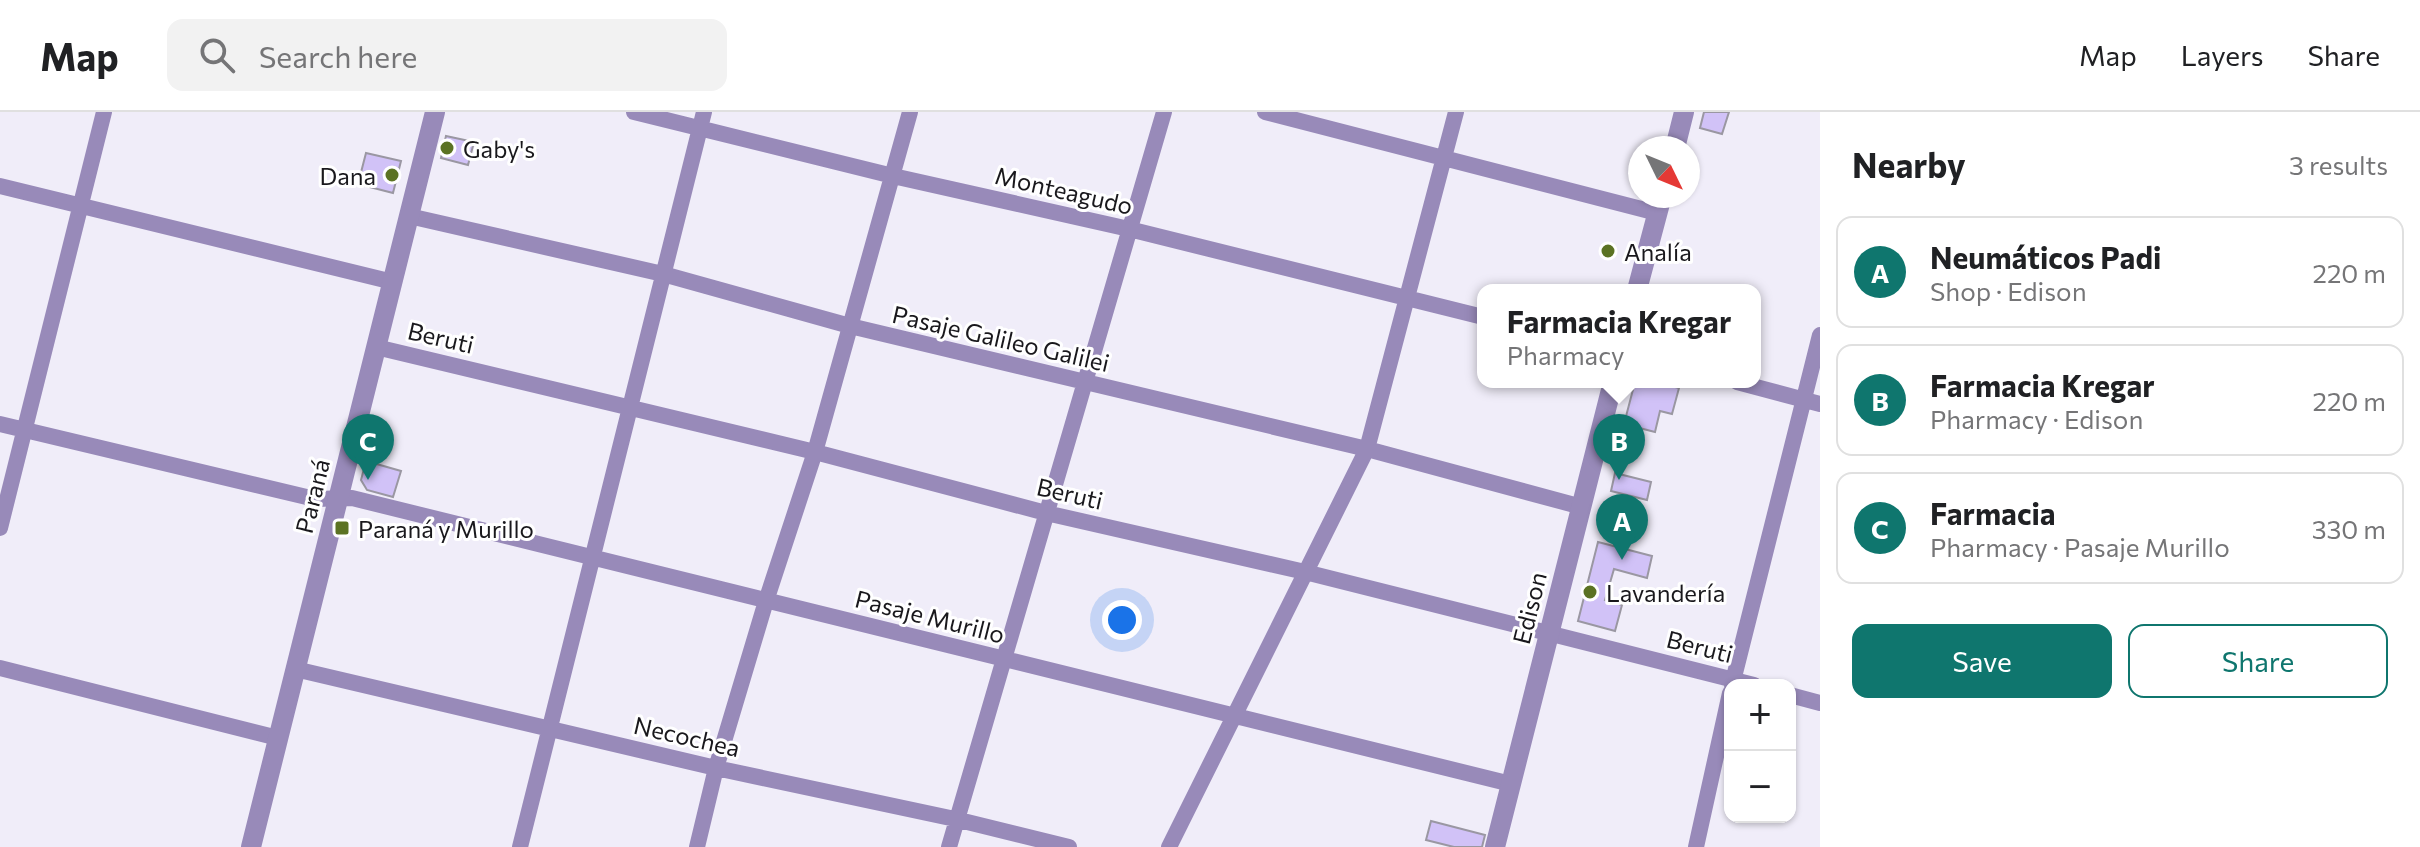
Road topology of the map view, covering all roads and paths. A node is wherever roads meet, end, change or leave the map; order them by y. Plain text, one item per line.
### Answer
1 (104, 112) edge
2 (435, 112) edge
3 (634, 112) edge
4 (704, 112) edge
5 (910, 112) edge
6 (1164, 112) edge
7 (1265, 112) edge
8 (1456, 112) edge
9 (1684, 112) edge
10 (700, 130) junction
11 (1678, 136) edge
12 (1443, 158) junction
13 (893, 176) junction
14 (0, 186) edge
15 (1628, 197) edge
16 (81, 206) junction
17 (1659, 208) edge
18 (409, 216) junction
19 (1129, 229) junction
20 (663, 274) junction
21 (393, 282) junction
22 (1639, 284) edge
23 (1406, 298) junction
24 (1477, 316) edge
25 (850, 326) junction
26 (1820, 335) edge
27 (376, 347) junction
28 (1086, 382) junction
29 (1612, 388) edge
30 (1760, 388) edge
31 (1812, 402) edge
32 (630, 407) junction
33 (0, 424) edge
34 (24, 430) junction
35 (1367, 449) junction
36 (815, 452) junction
37 (338, 498) junction
38 (1582, 507) junction
39 (1046, 513) junction
40 (0, 528) edge
41 (593, 556) junction
42 (1305, 572) junction
43 (766, 601) junction
44 (1550, 633) junction
45 (1003, 659) junction
46 (0, 668) edge
47 (295, 669) junction
48 (1734, 679) edge
49 (1724, 684) edge
50 (1796, 697) edge
51 (1820, 703) edge
52 (1234, 718) junction
53 (1724, 722) edge
54 (550, 729) junction
55 (278, 738) junction
56 (716, 768) junction
57 (1511, 784) junction
58 (955, 819) junction
59 (251, 847) edge
60 (520, 847) edge
61 (697, 847) edge
62 (949, 847) edge
63 (1069, 847) edge
64 (1169, 847) edge
65 (1495, 847) edge
66 (1696, 847) edge

1 - 16 street
2 - 18 street, Paraná
3 - 10 street, Monteagudo
4 - 10 street
5 - 13 street
6 - 19 street
7 - 12 street
8 - 12 street
9 - 11 street
10 - 13 street, Monteagudo
10 - 20 street
12 - 15 street
12 - 23 street
13 - 19 street, Monteagudo
13 - 25 street
14 - 16 street
16 - 21 street
16 - 34 street
17 - 22 street
18 - 20 street, Pasaje Galileo Galilei
18 - 21 street, Paraná
19 - 23 street, Monteagudo
19 - 28 street
20 - 25 street, Pasaje Galileo Galilei
20 - 32 street
21 - 27 street, Paraná
23 - 24 street, Monteagudo
23 - 35 street
25 - 28 street, Pasaje Galileo Galilei
25 - 36 street
26 - 31 street
27 - 32 street, Beruti
27 - 37 street, Paraná
28 - 35 street, Pasaje Galileo Galilei
28 - 39 street
29 - 38 street, Edison
30 - 31 street
31 - 48 street
32 - 36 street, Beruti
32 - 41 street
33 - 34 street, Pasaje Murillo
34 - 37 street, Pasaje Murillo
34 - 40 street
35 - 38 street, Pasaje Galileo Galilei
35 - 42 street
36 - 39 street, Beruti
36 - 43 street
37 - 41 street, Pasaje Murillo
37 - 47 street, Paraná
38 - 44 street, Edison
39 - 42 street, Beruti
39 - 45 street
41 - 43 street, Pasaje Murillo
41 - 54 street
42 - 44 street, Beruti
42 - 52 street
43 - 45 street, Pasaje Murillo
43 - 56 street
44 - 49 street, Beruti
44 - 57 street, Edison
45 - 52 street, Pasaje Murillo
45 - 58 street
46 - 55 street
47 - 54 street, Necochea
47 - 55 street, Paraná
50 - 51 street
52 - 57 street, Pasaje Murillo
52 - 64 street
53 - 66 street
54 - 56 street, Necochea
54 - 60 street
55 - 59 street, Paraná
56 - 58 street, Necochea
56 - 61 street
57 - 65 street, Edison
58 - 62 street
58 - 63 street, Necochea

